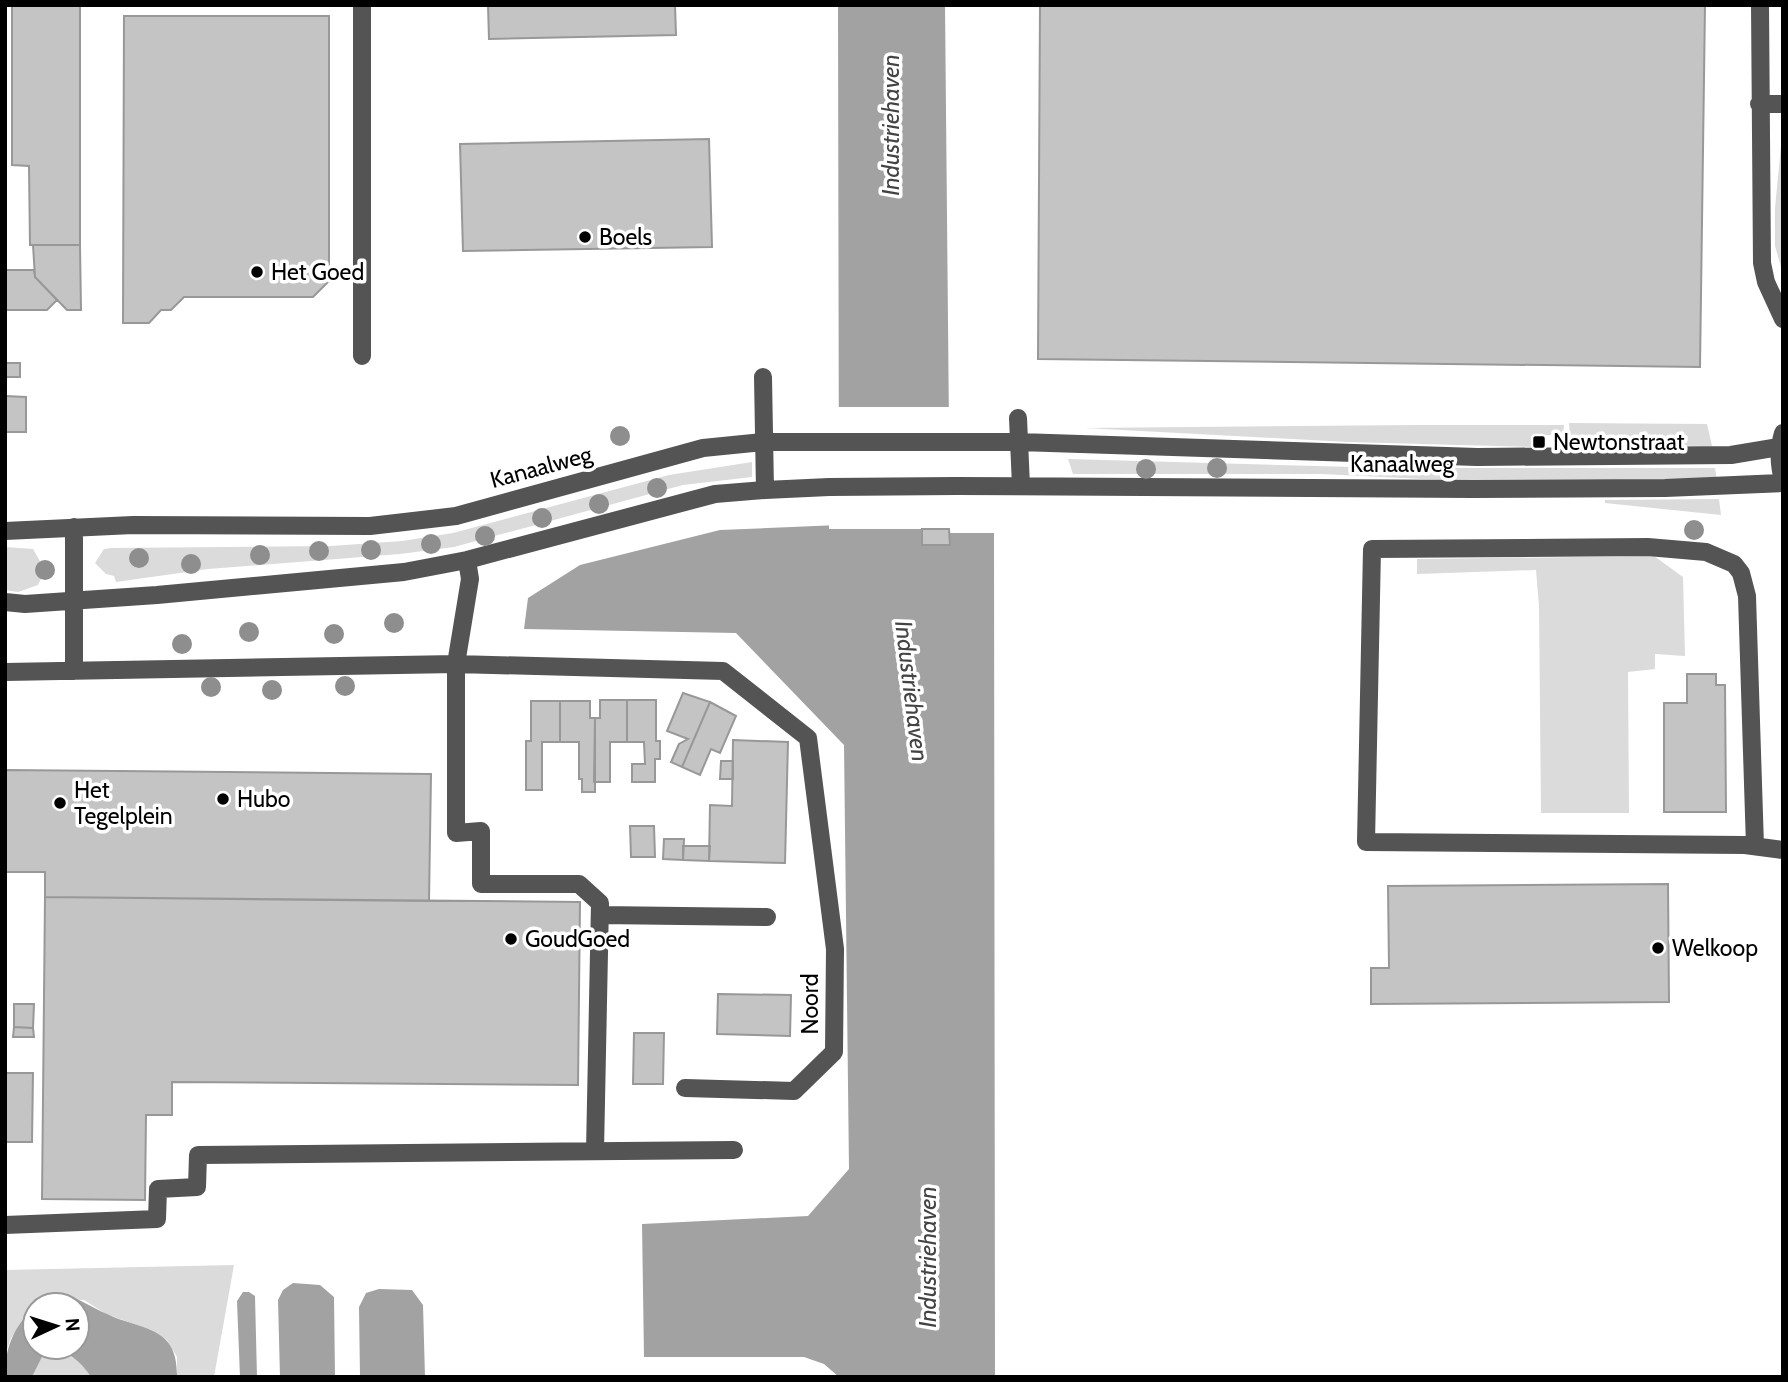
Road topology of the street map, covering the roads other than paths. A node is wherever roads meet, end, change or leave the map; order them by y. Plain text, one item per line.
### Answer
1 (362, 5) edge
2 (1759, 5) edge
3 (1759, 104) junction
4 (1783, 104) edge
5 (1783, 319) edge
6 (362, 356) dead end
7 (763, 377) dead end
8 (1018, 418) dead end
9 (1781, 440) edge
10 (763, 442) junction
11 (1020, 442) junction
12 (1783, 482) edge
13 (1021, 486) junction
14 (765, 490) junction
15 (75, 527) junction
16 (5, 531) edge
17 (467, 560) junction
18 (5, 601) edge
19 (75, 601) junction
20 (456, 664) junction
21 (74, 671) junction
22 (5, 672) edge
23 (1755, 846) junction
24 (1783, 850) edge
25 (600, 915) junction
26 (767, 917) dead end
27 (685, 1088) dead end
28 (734, 1150) dead end
29 (595, 1152) junction
30 (5, 1225) edge

1 - 6 street
2 - 3 street
3 - 4 street
3 - 5 street
7 - 10 street
8 - 11 street
9 - 11 street, Kanaalweg
9 - 12 street
10 - 11 street, Kanaalweg
10 - 14 street
10 - 15 street, Kanaalweg
11 - 13 street
12 - 13 street, Kanaalweg
13 - 14 street, Kanaalweg
14 - 17 street, Kanaalweg
15 - 16 street, Kanaalweg
15 - 19 street
17 - 19 street, Kanaalweg
17 - 20 street
18 - 19 street, Kanaalweg
19 - 21 street
20 - 21 street
20 - 25 street
20 - 27 street, Noord
21 - 22 street
23 - 23 street
23 - 24 street
25 - 26 street
25 - 29 street
28 - 29 street
29 - 30 street

